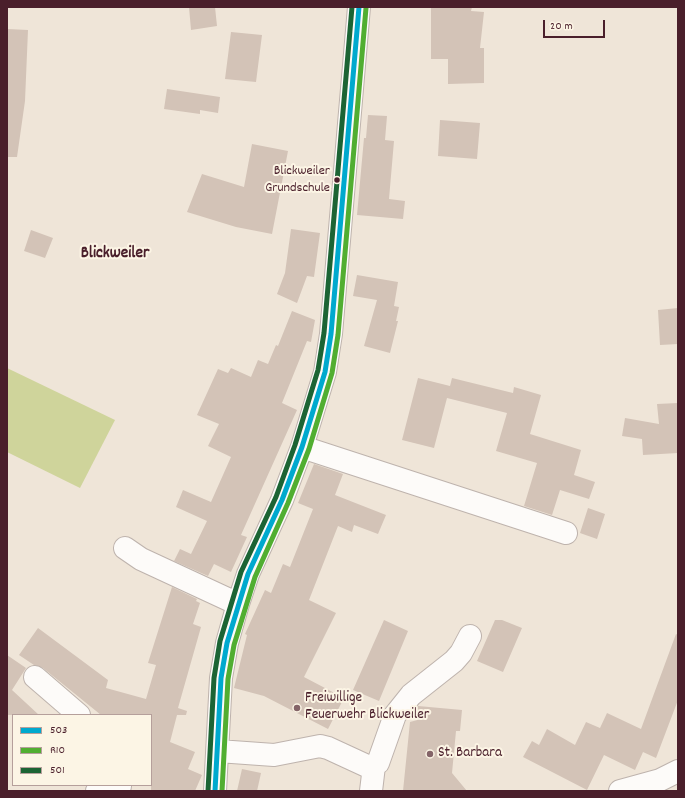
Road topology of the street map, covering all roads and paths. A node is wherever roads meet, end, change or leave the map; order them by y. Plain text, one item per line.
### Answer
1 (359, 7) edge
2 (302, 447) junction
3 (566, 533) dead end
4 (125, 548) dead end
5 (238, 604) junction
6 (470, 636) dead end
7 (35, 677) dead end
8 (78, 714) edge
9 (218, 751) junction
10 (374, 766) junction
11 (678, 772) edge
12 (120, 787) edge
13 (97, 791) edge
14 (215, 791) edge
15 (372, 791) edge
16 (620, 791) edge

1 - 2 street
2 - 3 street
2 - 5 street
4 - 5 street
5 - 9 street
6 - 10 street
7 - 8 street
9 - 10 street
9 - 14 street
10 - 15 street
11 - 16 street
12 - 13 street

